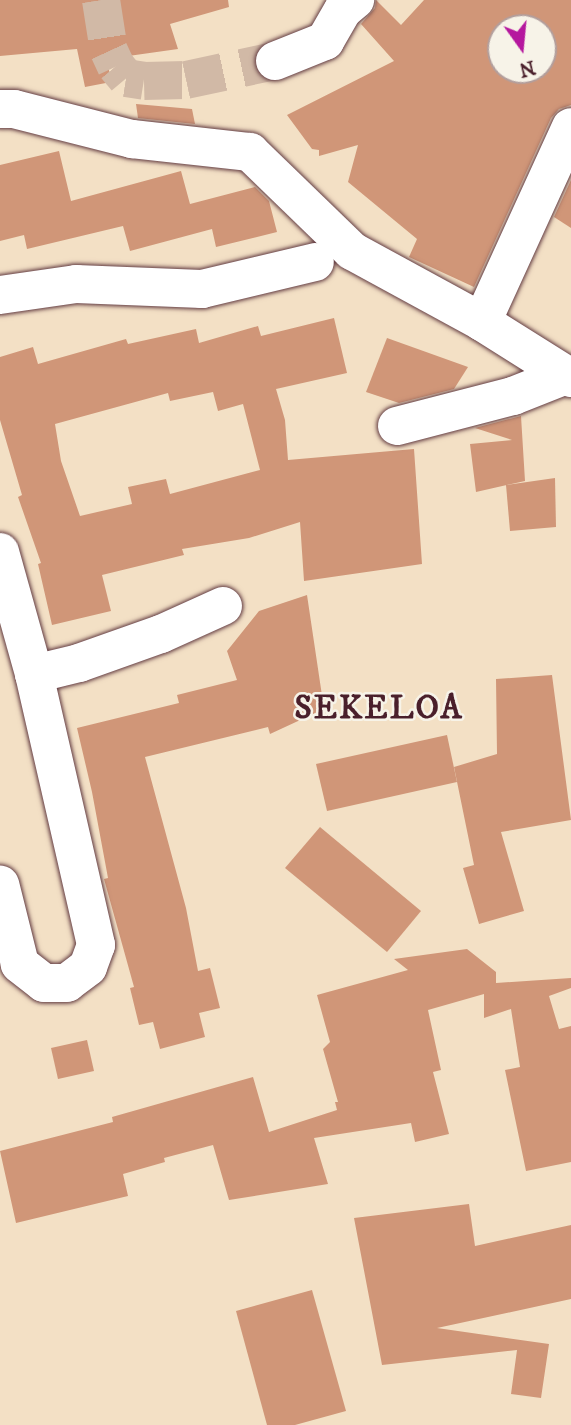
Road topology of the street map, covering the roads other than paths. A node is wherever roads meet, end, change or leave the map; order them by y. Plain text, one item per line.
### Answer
1 (355, 0) edge
2 (275, 61) tunnel mouth
3 (0, 109) edge
4 (571, 127) edge
5 (315, 262) dead end
6 (0, 295) edge
7 (482, 322) junction
8 (569, 376) edge
9 (397, 426) dead end
10 (0, 552) edge
11 (223, 607) dead end
12 (34, 674) junction
13 (0, 884) edge

1 - 2 street
3 - 7 street
4 - 7 street
5 - 6 street
7 - 8 street
8 - 9 street
10 - 12 street
11 - 12 street
12 - 13 street

